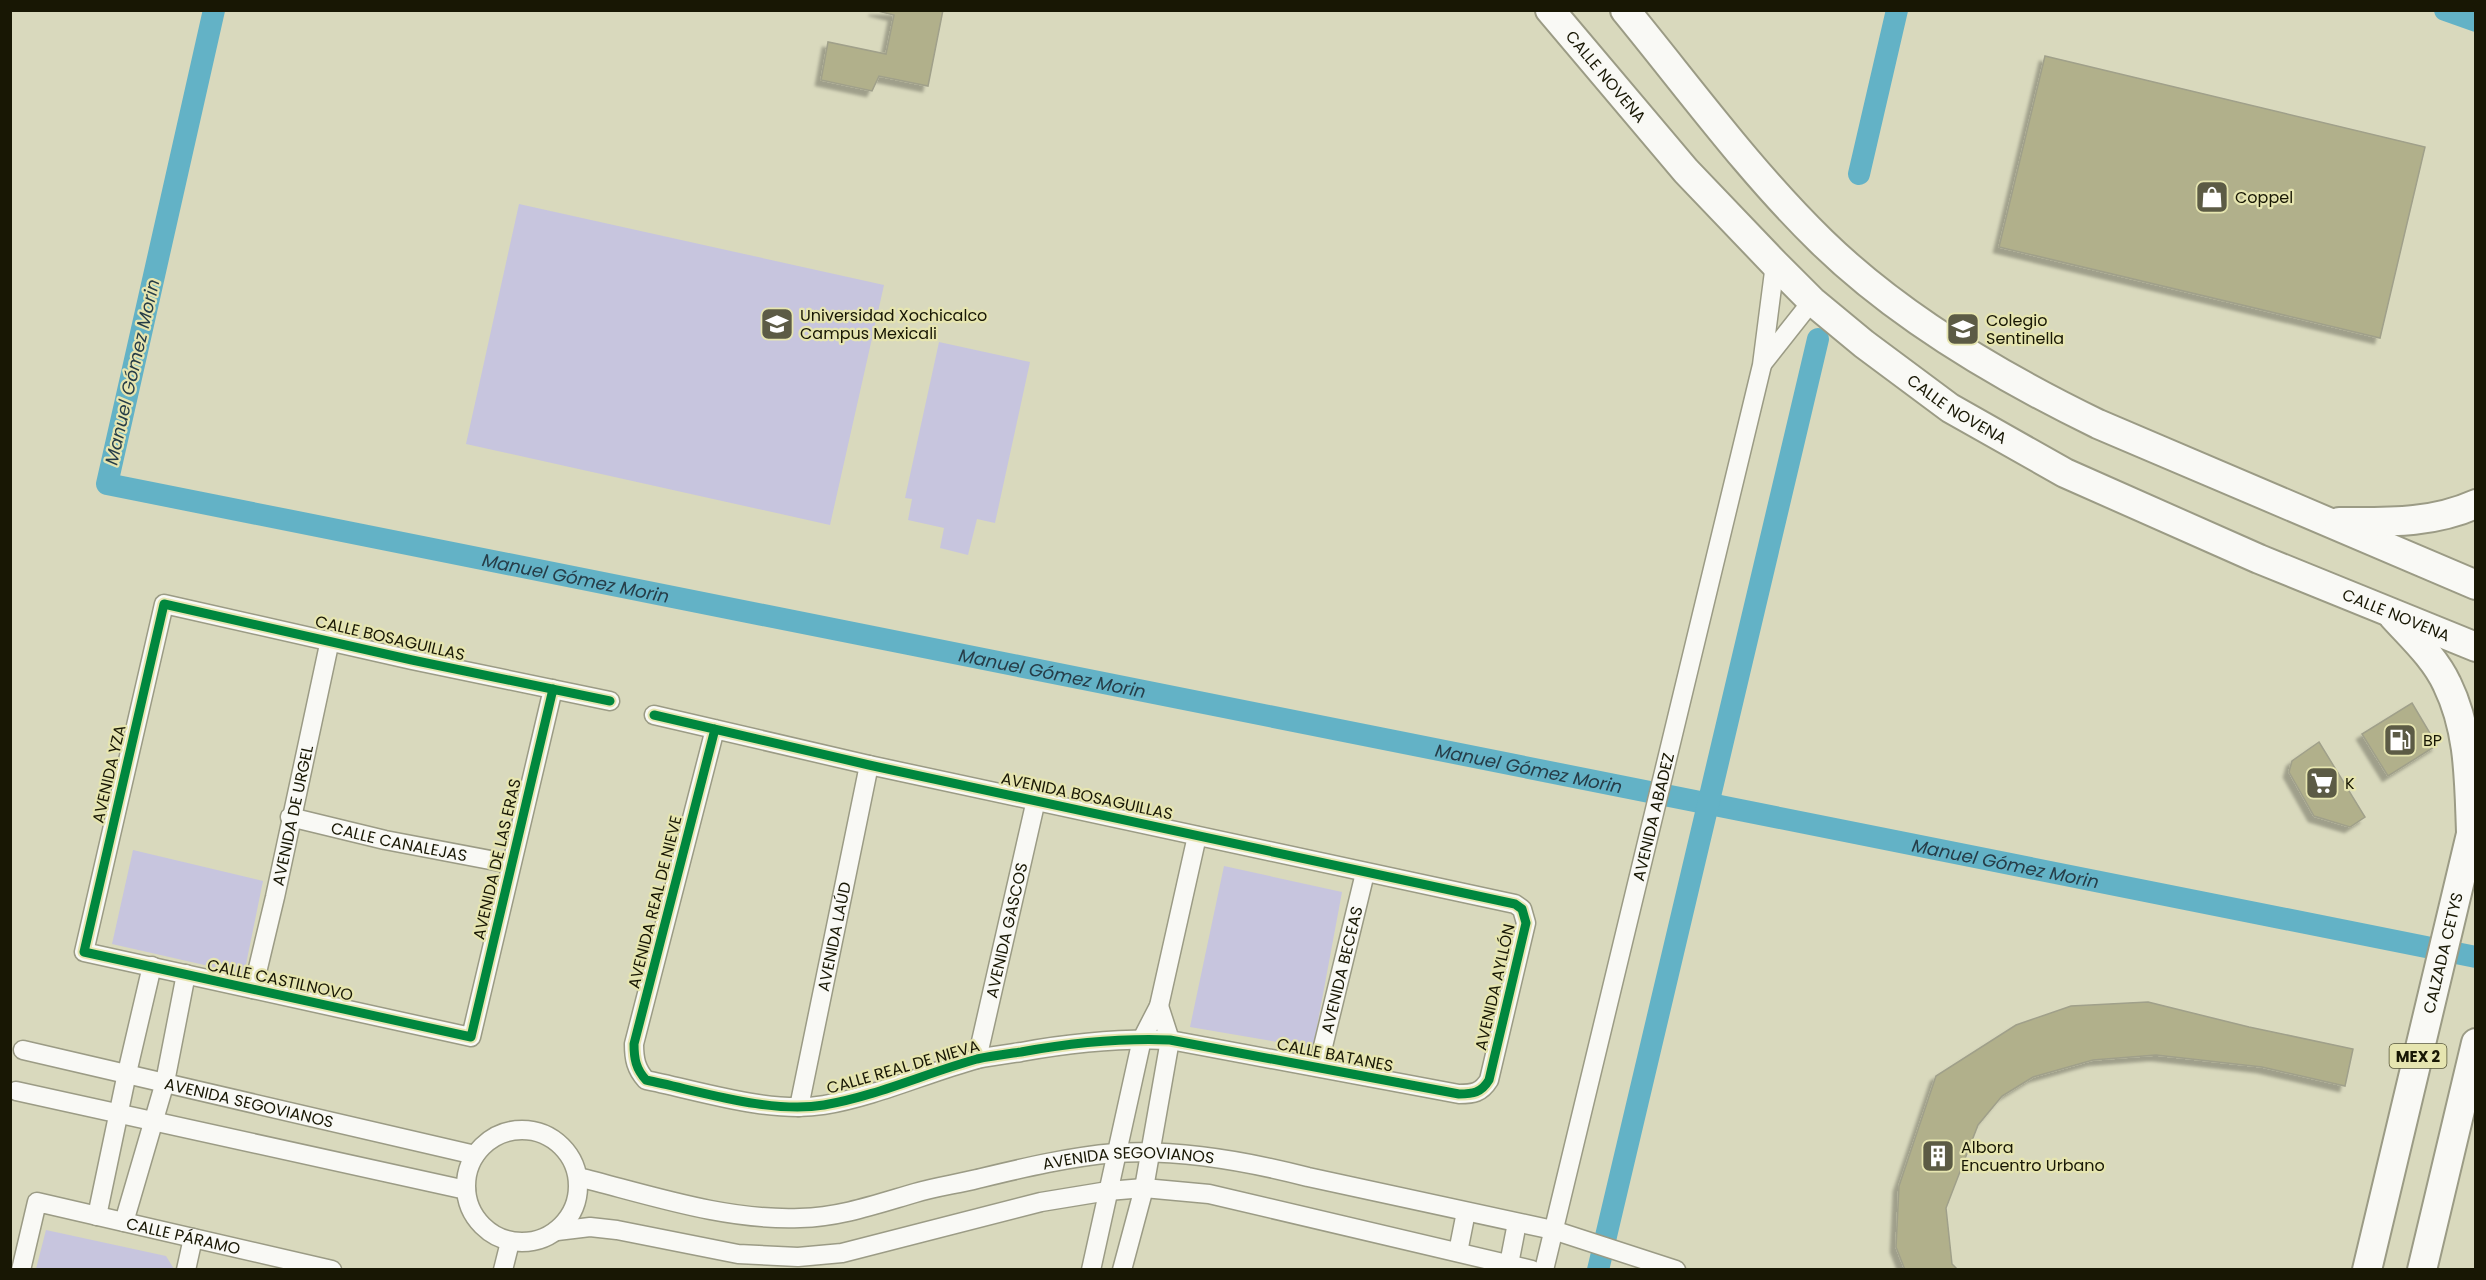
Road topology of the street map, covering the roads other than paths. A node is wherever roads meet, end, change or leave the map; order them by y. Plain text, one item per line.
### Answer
1 (1550, 10) edge
2 (1625, 10) edge
3 (1775, 264) junction
4 (1812, 300) junction
5 (1762, 365) junction
6 (2475, 504) edge
7 (2326, 521) junction
8 (2475, 585) edge
9 (164, 604) joint
10 (2390, 612) junction
11 (330, 640) junction
12 (2475, 647) edge
13 (553, 689) junction
14 (610, 701) dead end
15 (654, 715) dead end
16 (715, 729) junction
17 (869, 765) junction
18 (1036, 800) junction
19 (290, 817) junction
20 (2473, 823) edge
21 (1197, 836) junction
22 (511, 864) junction
23 (1365, 873) junction
24 (1515, 904) joint
25 (84, 952) joint
26 (152, 966) junction
27 (186, 974) junction
28 (253, 989) junction
29 (1159, 1006) junction
30 (471, 1037) joint
31 (1142, 1039) junction
32 (1170, 1040) junction
33 (2475, 1043) edge
34 (23, 1050) dead end
35 (977, 1059) junction
36 (1318, 1067) junction
37 (126, 1073) junction
38 (646, 1080) joint
39 (1489, 1080) joint
40 (165, 1082) junction
41 (16, 1091) dead end
42 (798, 1107) junction
43 (119, 1114) junction
44 (155, 1123) junction
45 (1116, 1153) junction
46 (1151, 1153) junction
47 (475, 1155) junction
48 (578, 1177) junction
49 (1144, 1188) junction
50 (465, 1190) junction
51 (1108, 1191) junction
52 (1466, 1212) junction
53 (97, 1216) junction
54 (124, 1222) junction
55 (1517, 1223) junction
56 (1553, 1230) junction
57 (557, 1231) junction
58 (193, 1238) junction
59 (510, 1242) junction
60 (1458, 1252) junction
61 (1643, 1262) edge
62 (1509, 1264) junction
63 (21, 1269) edge
64 (186, 1269) edge
65 (332, 1269) edge
66 (503, 1269) edge
67 (1091, 1269) edge
68 (1122, 1269) edge
69 (1532, 1269) edge
70 (1544, 1269) edge
71 (1676, 1269) edge
72 (2367, 1269) edge
73 (2422, 1269) edge

1 - 3 main road, CALLE NOVENA
2 - 7 main road
3 - 4 main road, CALLE NOVENA
3 - 5 street, AVENIDA ABADEZ
4 - 5 street, AVENIDA ABADEZ
4 - 10 main road, CALLE NOVENA
5 - 56 street, AVENIDA ABADEZ
6 - 7 main road
7 - 8 main road
9 - 11 street, CALLE BOSAGUILLAS
9 - 25 street, AVENIDA YZA
10 - 12 main road, CALLE NOVENA
10 - 20 main road, CALZADA CETYS
11 - 13 street, CALLE BOSAGUILLAS
11 - 19 street, AVENIDA DE URGEL
13 - 14 street, CALLE BOSAGUILLAS
13 - 22 street, AVENIDA DE LAS ERAS
15 - 16 street, AVENIDA BOSAGUILLAS
16 - 17 street, AVENIDA BOSAGUILLAS
16 - 38 street, AVENIDA REAL DE NIEVE
17 - 18 street, AVENIDA BOSAGUILLAS
17 - 42 street, AVENIDA LAÚD
18 - 21 street, AVENIDA BOSAGUILLAS
18 - 35 street, AVENIDA GASCOS
19 - 22 street, CALLE CANALEJAS
19 - 28 street, AVENIDA DE URGEL
20 - 72 main road, CALZADA CETYS / MEX 2
21 - 23 street, AVENIDA BOSAGUILLAS
21 - 29 street
22 - 30 street, AVENIDA DE LAS ERAS
23 - 24 street, AVENIDA BOSAGUILLAS
23 - 36 street, AVENIDA BECEAS
24 - 39 street, AVENIDA AYLLÓN
25 - 26 street, CALLE CASTILNOVO
26 - 27 street, CALLE CASTILNOVO
26 - 37 street
27 - 28 street, CALLE CASTILNOVO
27 - 40 street
28 - 30 street, CALLE CASTILNOVO
29 - 31 street
29 - 32 street
31 - 32 street, CALLE REAL DE NIEVA
31 - 35 street, CALLE REAL DE NIEVA
31 - 45 street
32 - 36 street, CALLE BATANES
32 - 46 street
33 - 73 main road, MEX 2
34 - 37 street, AVENIDA SEGOVIANOS
35 - 42 street, CALLE REAL DE NIEVA
36 - 39 street, CALLE BATANES
37 - 40 street, AVENIDA SEGOVIANOS
37 - 43 street
38 - 42 street, CALLE REAL DE NIEVA
40 - 44 street
40 - 47 street, AVENIDA SEGOVIANOS
41 - 43 street
43 - 44 street
43 - 53 street
44 - 50 street
44 - 54 street
45 - 46 street, AVENIDA SEGOVIANOS
45 - 48 street, AVENIDA SEGOVIANOS
45 - 51 street
46 - 49 street
46 - 52 street, AVENIDA SEGOVIANOS
47 - 48 street
47 - 50 street
48 - 57 street
49 - 51 street, AVENIDA SEGOVIANOS
49 - 60 street, AVENIDA SEGOVIANOS
49 - 68 street
50 - 59 street
51 - 57 street, AVENIDA SEGOVIANOS
51 - 67 street
52 - 55 street, AVENIDA SEGOVIANOS
52 - 60 street
53 - 54 street, CALLE PÁRAMO
53 - 63 street, CALLE PÁRAMO
54 - 58 street, CALLE PÁRAMO
55 - 56 street, AVENIDA SEGOVIANOS
55 - 62 street
56 - 61 street, AVENIDA SEGOVIANOS
56 - 70 street, AVENIDA ABADEZ
57 - 59 street
58 - 64 street
58 - 65 street, CALLE PÁRAMO
59 - 66 street
60 - 62 street, AVENIDA SEGOVIANOS
61 - 71 street, AVENIDA SEGOVIANOS
62 - 69 street, AVENIDA SEGOVIANOS

